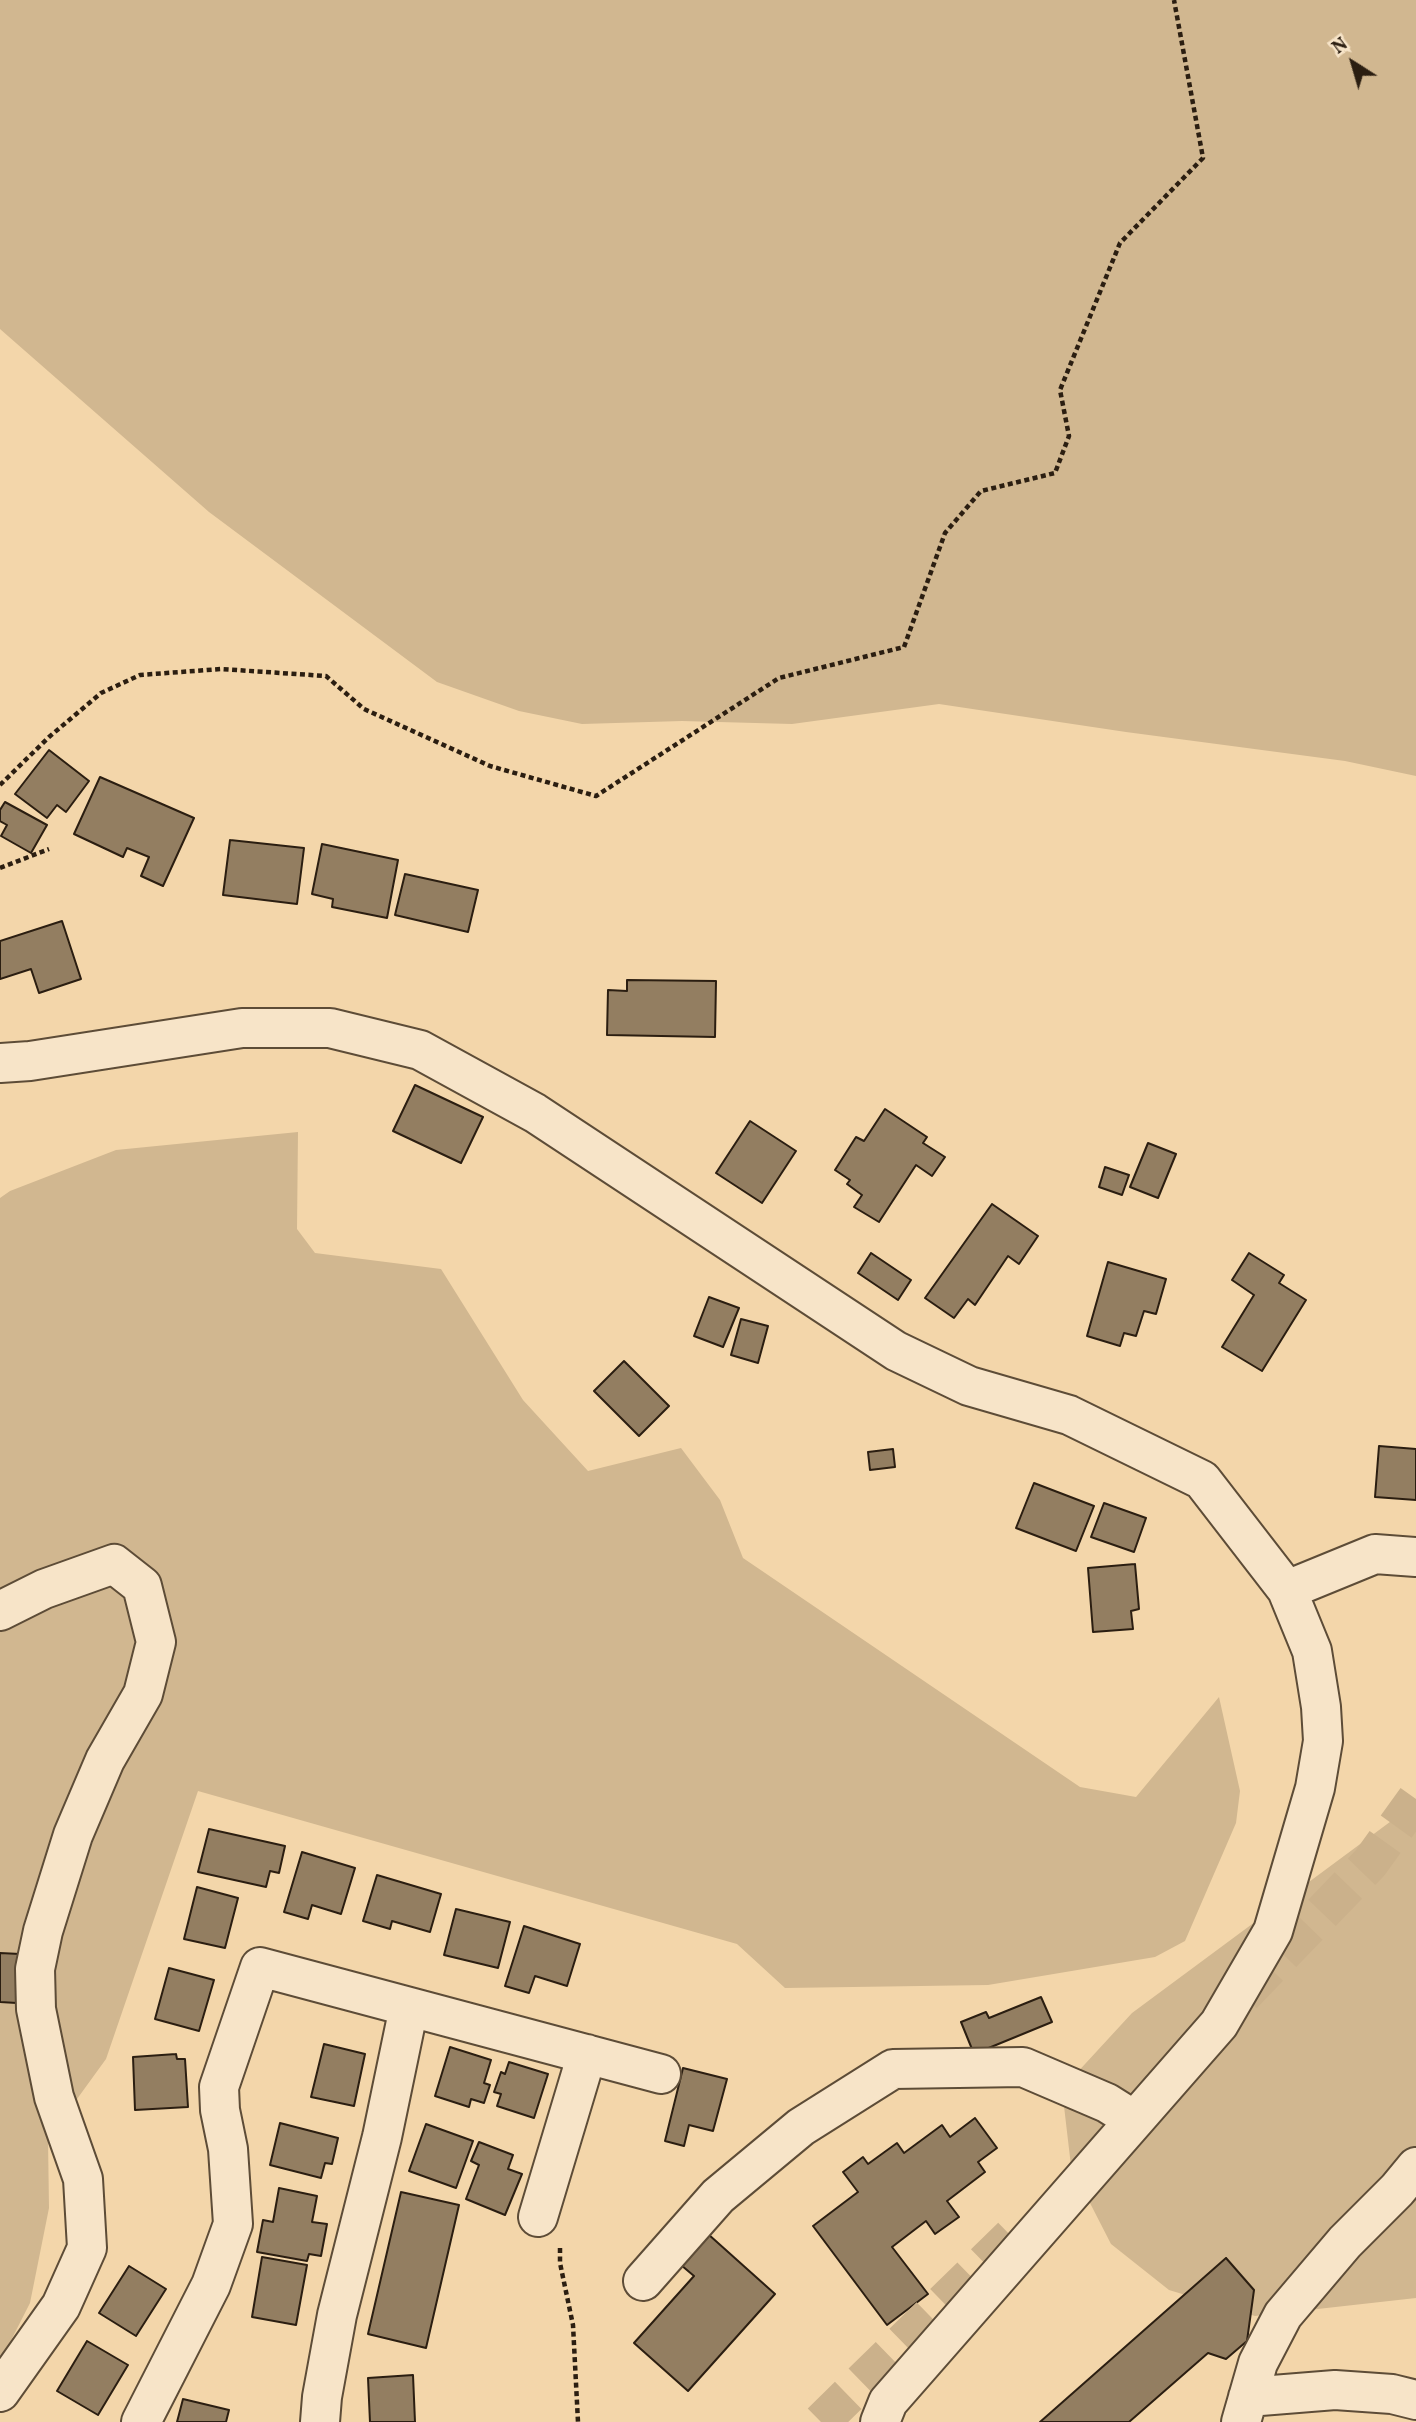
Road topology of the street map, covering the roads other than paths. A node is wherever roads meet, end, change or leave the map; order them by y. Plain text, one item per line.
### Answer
1 (0, 1063) edge
2 (1416, 1557) edge
3 (1287, 1590) junction
4 (0, 1611) edge
5 (408, 2007) junction
6 (587, 2054) junction
7 (661, 2074) dead end
8 (1134, 2120) junction
9 (1416, 2167) edge
10 (549, 2227) road end
11 (643, 2281) dead end
12 (0, 2392) edge
13 (1416, 2400) edge
14 (1245, 2409) edge
15 (141, 2422) edge
16 (320, 2422) edge
17 (880, 2422) edge

1 - 3 street
2 - 3 street
3 - 8 street
4 - 12 street
5 - 6 street
5 - 15 street
5 - 16 street
6 - 7 street
6 - 10 street
8 - 11 street
8 - 17 street
9 - 14 street
13 - 14 street

